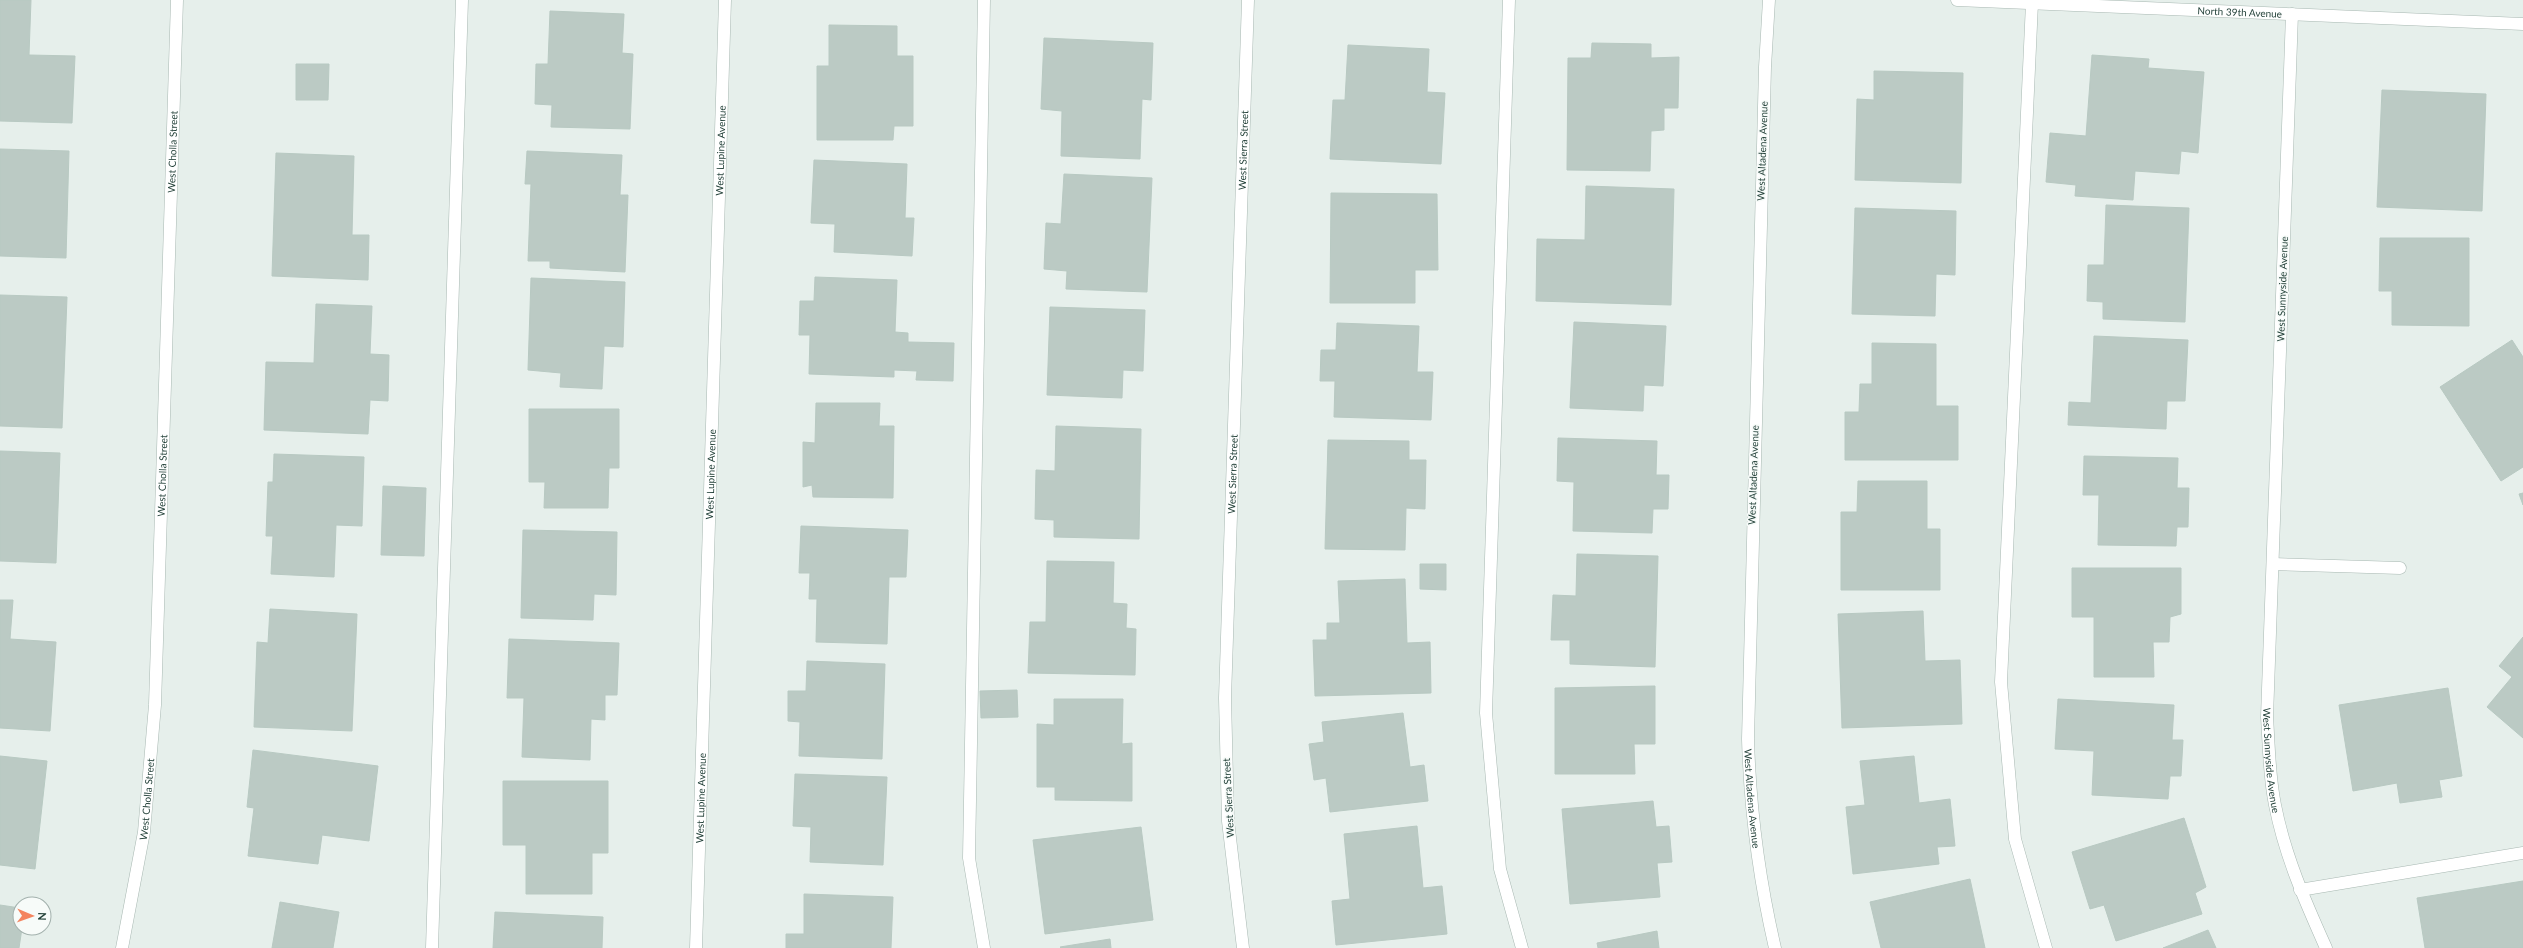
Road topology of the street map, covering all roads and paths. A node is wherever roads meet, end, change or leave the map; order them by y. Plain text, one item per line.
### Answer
1 (176, 0) edge
2 (462, 0) edge
3 (725, 0) edge
4 (984, 0) edge
5 (1248, 0) edge
6 (1509, 0) edge
7 (1769, 0) edge
8 (1958, 0) edge
9 (2032, 3) junction
10 (2292, 14) junction
11 (2523, 24) edge
12 (2273, 564) junction
13 (2400, 568) dead end
14 (2523, 853) edge
15 (2300, 890) junction
16 (122, 948) edge
17 (432, 948) edge
18 (696, 948) edge
19 (984, 948) edge
20 (1243, 948) edge
21 (1522, 948) edge
22 (1775, 948) edge
23 (2046, 948) edge
24 (2326, 948) edge

1 - 16 street, West Cholla Street
2 - 17 street
3 - 18 street, West Lupine Avenue
4 - 19 street
5 - 20 street, West Sierra Street
6 - 21 street
7 - 22 street, West Altadena Avenue
8 - 9 street, North 39th Avenue
9 - 10 street, North 39th Avenue
9 - 23 street
10 - 11 street, North 39th Avenue
10 - 12 street, West Sunnyside Avenue
12 - 13 street
12 - 15 street, West Sunnyside Avenue
14 - 15 street
15 - 24 street, West Sunnyside Avenue

